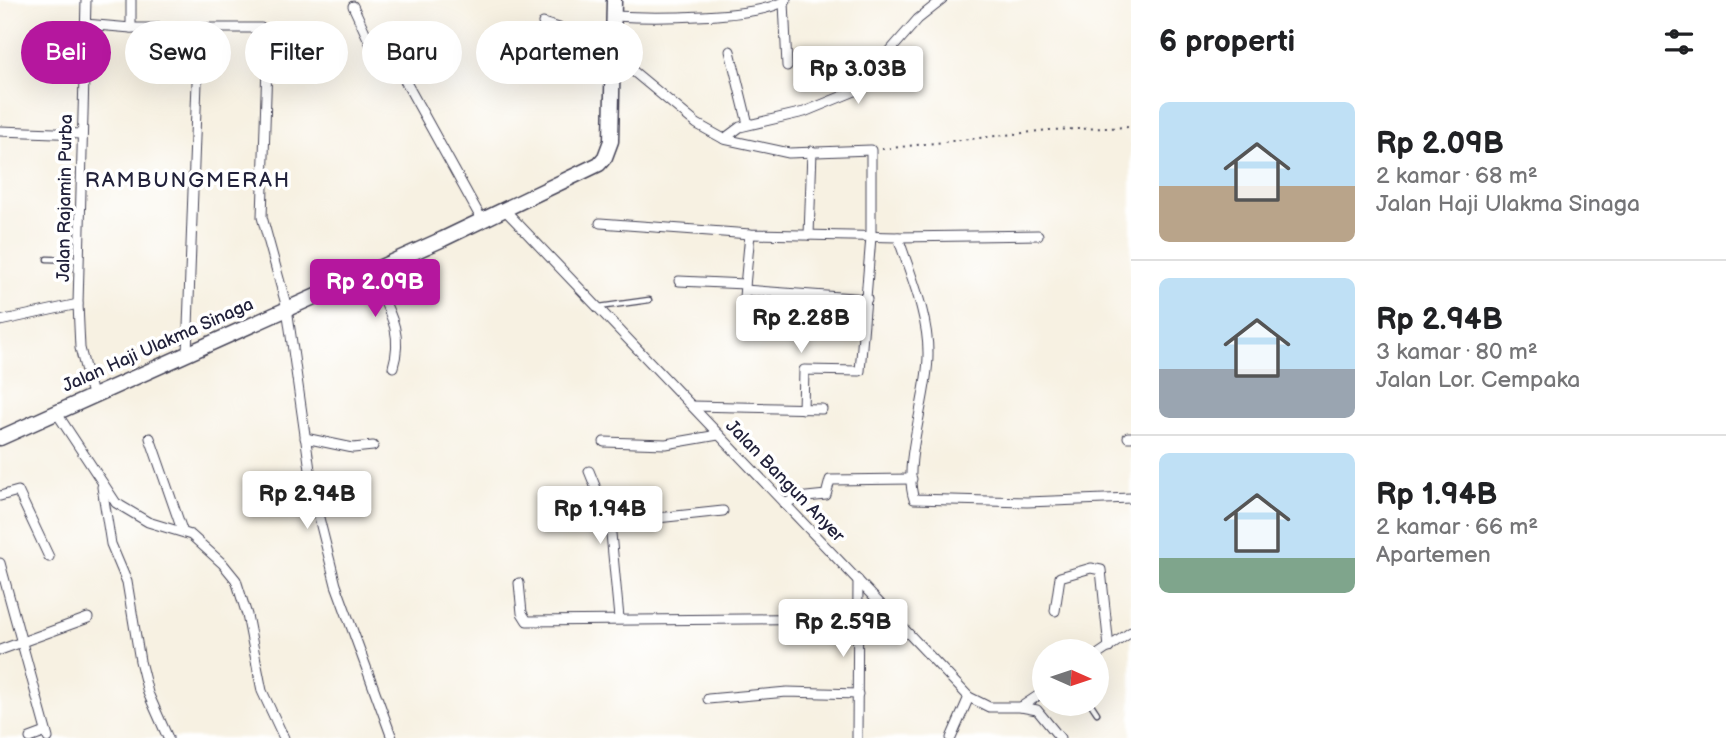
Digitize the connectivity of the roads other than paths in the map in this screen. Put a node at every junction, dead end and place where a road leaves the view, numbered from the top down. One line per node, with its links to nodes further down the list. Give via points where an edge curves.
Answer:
1 (86, 0): 8 (street, Jalan Rajamin Purba)
2 (131, 0): 9 (street)
3 (614, 0): 7 (main road, Jalan Haji Ulakma Sinaga)
4 (942, 0): 18 (street, via 918,19 855,91 804,113)
5 (785, 1): 7 (street, via 713,15); 13 (street)
6 (353, 6): 24 (street, via 382,69 403,77)
7 (614, 16): 10 (main road, Jalan Haji Ulakma Sinaga)
8 (85, 21)
9 (131, 21)
10 (614, 21)
11 (231, 28): 41 (street, via 261,28 268,34 262,218)
12 (730, 51): 18 (street)
13 (787, 66)
14 (643, 80): 21 (street, via 697,124)
15 (83, 84): 20 (street, Jalan Rajamin Purba)
16 (197, 84): 43 (street)
17 (612, 84): 23 (main road, Jalan Haji Ulakma Sinaga, via 611,141 605,157)
18 (748, 124): 21 (street)
19 (0, 131): 20 (street)
20 (82, 134): 32 (street, Jalan Rajamin Purba)
21 (724, 139): 22 (street, via 771,151)
22 (812, 150): 27 (street); 29 (street, via 871,150)
23 (504, 209): 24 (main road, Jalan Haji Ulakma Sinaga); 39 (street, Jalan Bangun Anyer)
24 (482, 220): 33 (main road, Jalan Haji Ulakma Sinaga)
25 (600, 223): 26 (street)
26 (750, 234): 27 (street); 35 (street)
27 (809, 235): 29 (street)
28 (1038, 235): 30 (street)
29 (871, 237): 30 (street); 36 (street)
30 (898, 237): 57 (street, via 923,319 928,356)
31 (47, 259): 32 (lane)
32 (79, 261): 38 (street, Jalan Rajamin Purba)
33 (370, 271): 41 (main road, Jalan Haji Ulakma Sinaga); 44 (street, via 397,331 399,347)
34 (679, 281): 35 (street)
35 (745, 287): 36 (street); 40 (street)
36 (867, 299): 47 (street, via 860,371 804,370)
37 (649, 300): 39 (lane)
38 (78, 304): 42 (street); 45 (street, Jalan Rajamin Purba, via 80,348)
39 (598, 307): 46 (street, Jalan Bangun Anyer)
40 (743, 307)
41 (287, 308): 43 (main road, Jalan Haji Ulakma Sinaga); 53 (street)
42 (0, 321)
43 (187, 354): 45 (main road, Jalan Haji Ulakma Sinaga)
44 (393, 367)
45 (92, 395): 49 (main road, Jalan Haji Ulakma Sinaga)
46 (692, 406): 47 (street); 50 (street, Jalan Bangun Anyer)
47 (803, 409): 48 (street)
48 (822, 409)
49 (56, 412): 51 (main road, Jalan Haji Ulakma Sinaga); 58 (street)
50 (718, 435): 54 (street, via 666,444); 61 (street, Jalan Bangun Anyer)
51 (0, 438)
52 (150, 438): 64 (street)
53 (305, 438): 55 (street, via 353,448); 87 (street, via 314,498 337,585)
54 (604, 442)
55 (373, 446)
56 (589, 471): 63 (street)
57 (912, 479): 60 (street, via 914,499 935,502); 61 (street, via 830,480 826,495)
58 (101, 483): 64 (street, via 130,513); 85 (street, via 111,544 127,582 148,693)
59 (0, 496): 65 (street, via 18,491)
60 (1131, 498)
61 (784, 504): 67 (street, Jalan Bangun Anyer)
62 (723, 511): 63 (street)
63 (610, 523): 71 (street)
64 (182, 530): 86 (street, via 236,580 262,691)
65 (48, 557)
66 (0, 563): 75 (street)
67 (858, 580): 72 (street); 79 (street, Jalan Bangun Anyer)
68 (519, 583): 71 (street, via 527,621)
69 (1055, 611): 74 (street, via 1060,577 1091,568 1101,570)
70 (88, 618): 75 (street)
71 (619, 618): 72 (street)
72 (858, 618): 78 (street)
73 (1131, 632): 76 (street)
74 (1108, 639)
75 (24, 642): 77 (street); 83 (street)
76 (1110, 647)
77 (0, 650)
78 (858, 694): 80 (street, via 787,692); 88 (street)
79 (970, 697): 82 (street, Jalan Bangun Anyer, via 989,707); 89 (street)
80 (708, 699)
81 (1032, 700): 82 (street)
82 (1021, 707): 90 (street, Jalan Bangun Anyer, via 1037,710)
83 (47, 735): 84 (street)
84 (30, 738)
85 (167, 738)
86 (284, 738)
87 (392, 738)
88 (857, 738)
89 (951, 738)
90 (1060, 738)

